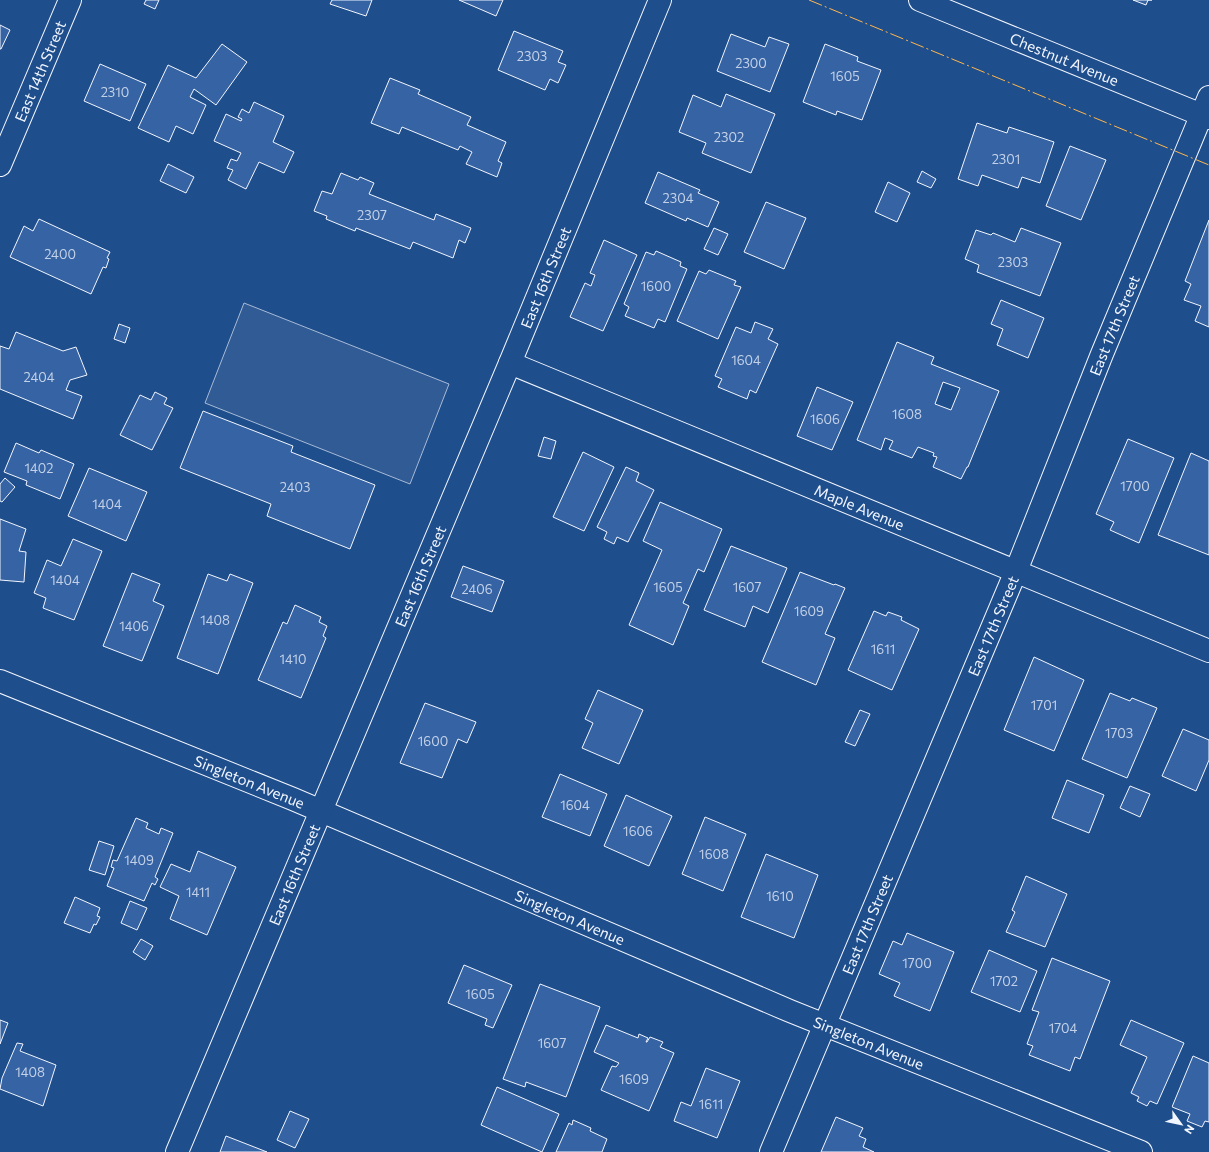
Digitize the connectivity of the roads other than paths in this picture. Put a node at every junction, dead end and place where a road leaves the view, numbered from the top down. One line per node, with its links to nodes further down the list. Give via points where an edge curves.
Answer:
1 (70, 0): 5 (street, East 14th Street)
2 (660, 0): 6 (street, East 16th Street)
3 (920, 0): 4 (street, Chestnut Avenue)
4 (1206, 110): 7 (street, East 17th Street)
5 (0, 165)
6 (510, 364): 7 (street, Maple Avenue); 10 (street, East 16th Street)
7 (1016, 571): 8 (street, Maple Avenue); 11 (street, East 17th Street)
8 (1209, 651)
9 (0, 681): 10 (street, Singleton Avenue)
10 (320, 812): 11 (street, Singleton Avenue); 12 (street, East 16th Street)
11 (824, 1025): 13 (street, East 17th Street); 14 (street, Singleton Avenue)
12 (177, 1152)
13 (771, 1152)
14 (1141, 1152)

